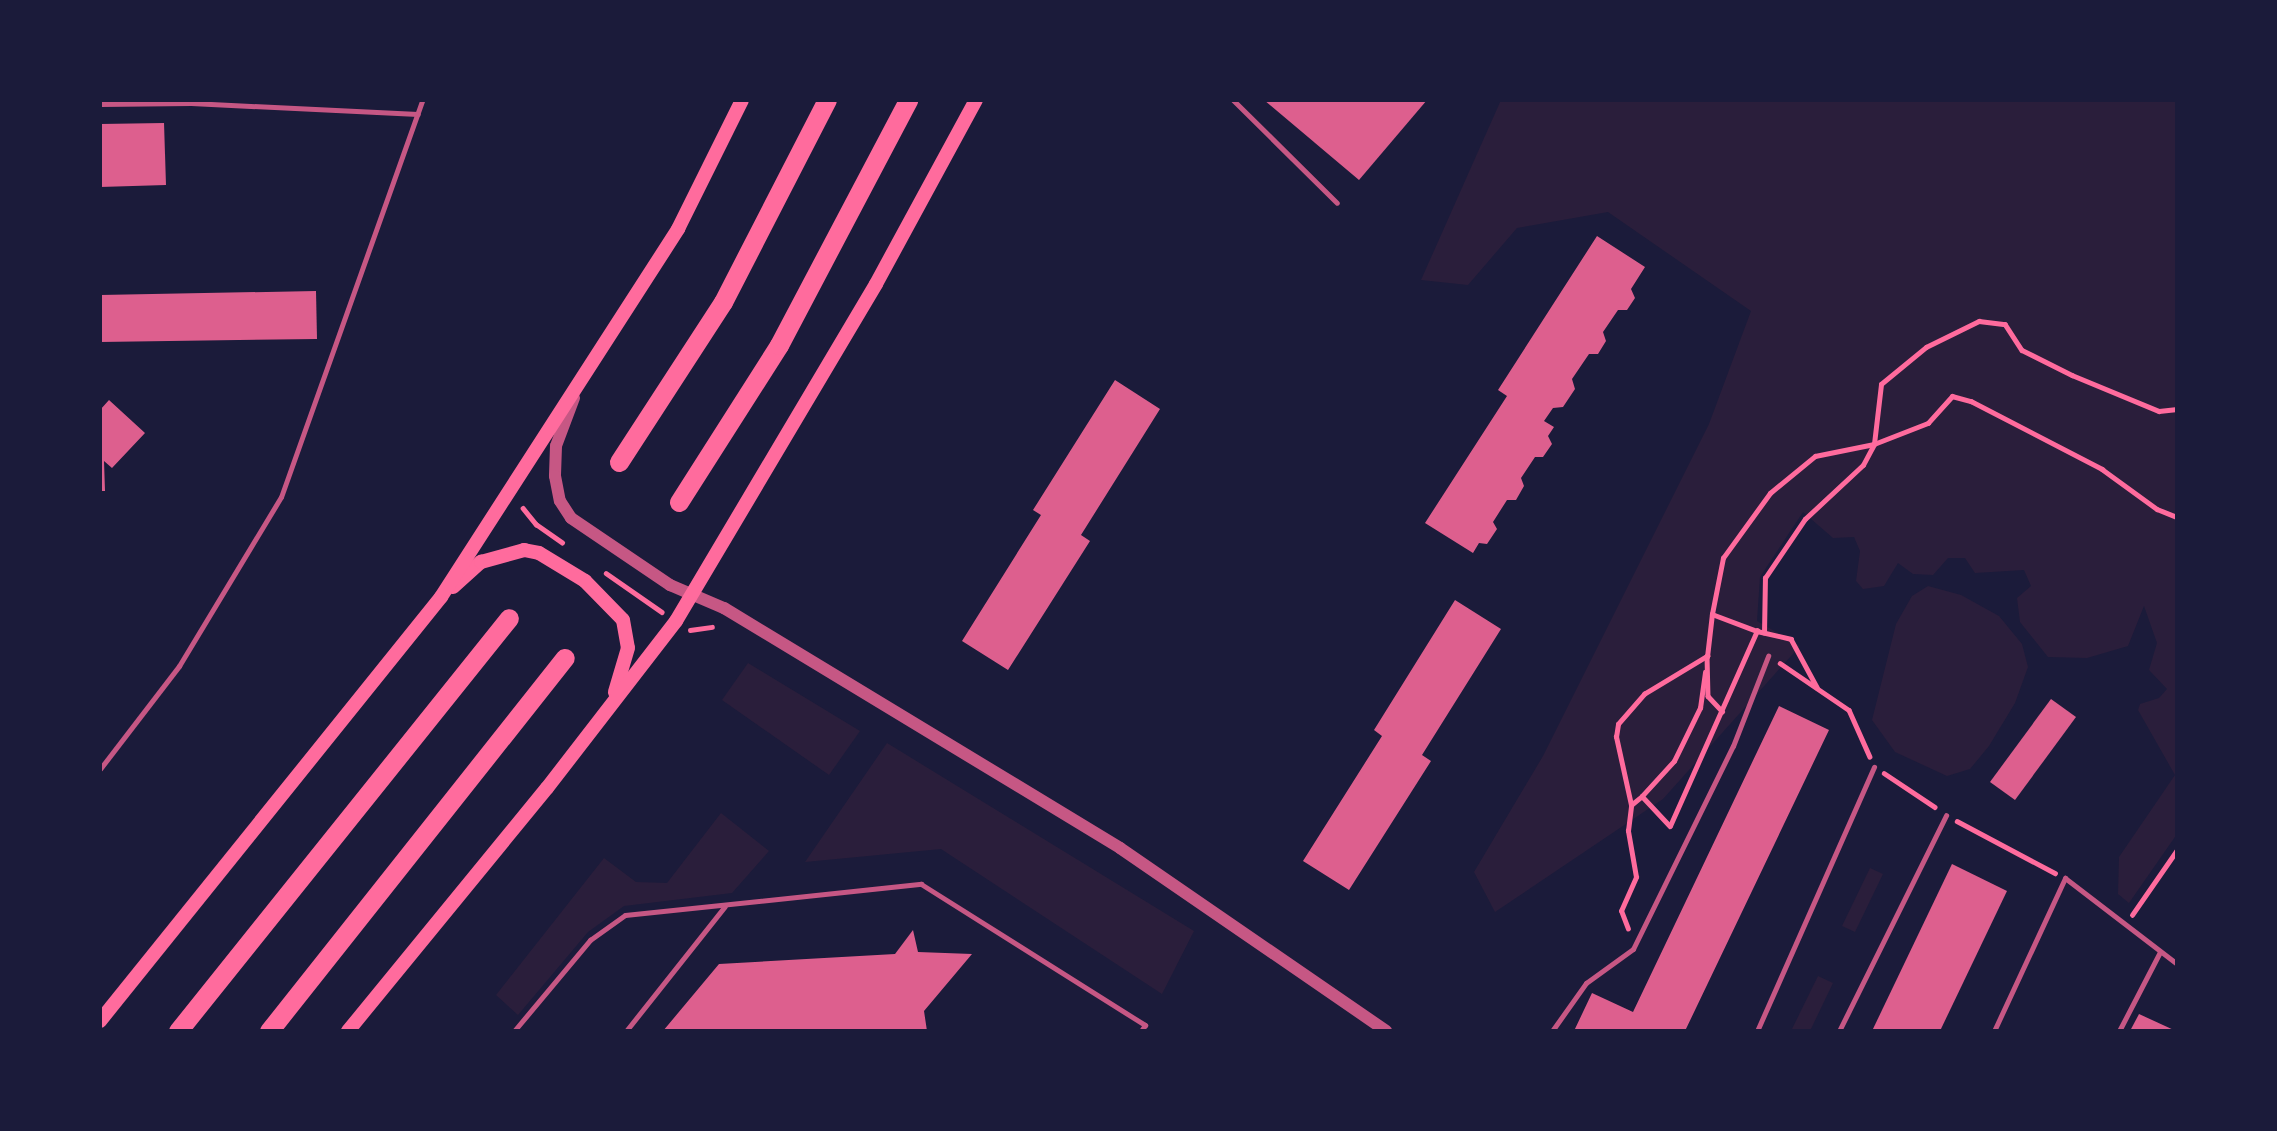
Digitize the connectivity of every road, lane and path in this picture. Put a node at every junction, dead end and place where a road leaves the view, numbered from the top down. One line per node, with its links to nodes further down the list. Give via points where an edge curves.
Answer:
1 (422, 100): 9 (lane)
2 (742, 100): 11 (main road, via 678,229)
3 (827, 100): 14 (highway, via 723,302)
4 (908, 100): 15 (highway, via 779,345)
5 (976, 100): 18 (main road, via 876,284)
6 (1233, 100): 10 (lane)
7 (192, 101): 8 (lane); 9 (lane)
8 (100, 104)
9 (418, 114): 32 (lane, via 281,496 179,666)
10 (1337, 203)
11 (577, 390): 17 (main road); 18 (street, via 556,446 560,501 571,517)
12 (2177, 409): 13 (path, via 2159,411 2072,375 2022,350 2005,324 1979,321 1892,370 1881,384)
13 (1874, 444): 16 (path, via 1928,423 1952,396 1971,401 2102,469 2157,509); 19 (path, via 1815,456 1770,492 1723,558); 24 (path, via 1863,465 1805,519 1765,578)
14 (620, 462)
15 (679, 502)
16 (2177, 517)
17 (441, 597): 29 (main road, via 481,562 506,551 539,554 585,580 623,621 628,648); 43 (main road)
18 (691, 597): 29 (main road); 50 (street, via 724,608 1120,848)
19 (1712, 614): 22 (path); 25 (path)
20 (509, 618): 44 (highway)
21 (712, 626): 23 (path)
22 (1758, 631): 24 (path); 30 (path)
23 (693, 633)
24 (1764, 633): 28 (path, via 1791,639)
25 (1707, 656): 30 (path, via 1708,696); 33 (path, via 1700,709 1674,761); 34 (path, via 1644,694 1618,724 1616,737)
26 (1768, 656): 28 (path); 40 (lane, via 1733,746)
27 (565, 658): 45 (highway)
28 (1817, 687): 31 (path, via 1849,710)
29 (610, 706): 46 (main road)
30 (1722, 711): 33 (path, via 1670,825)
31 (1874, 767): 35 (path); 52 (lane)
32 (100, 769)
33 (1643, 796): 34 (path)
34 (1631, 805): 40 (path, via 1628,831 1636,877 1620,911)
35 (1946, 815): 37 (path); 53 (lane)
36 (2177, 850): 39 (path)
37 (2064, 878): 39 (lane); 54 (lane)
38 (725, 906): 47 (lane, via 625,915 590,940); 48 (lane); 49 (lane, via 921,884 1145,1025)
39 (2125, 925): 41 (lane)
40 (1637, 941): 51 (lane, via 1633,949 1586,983)
41 (2160, 952): 42 (lane); 55 (lane)
42 (2177, 964)
43 (100, 1021)
44 (178, 1031)
45 (269, 1031)
46 (348, 1031)
47 (514, 1031)
48 (626, 1031)
49 (1141, 1031)
50 (1386, 1031)
51 (1552, 1031)
52 (1757, 1031)
53 (1839, 1031)
54 (1994, 1031)
55 (2119, 1031)

